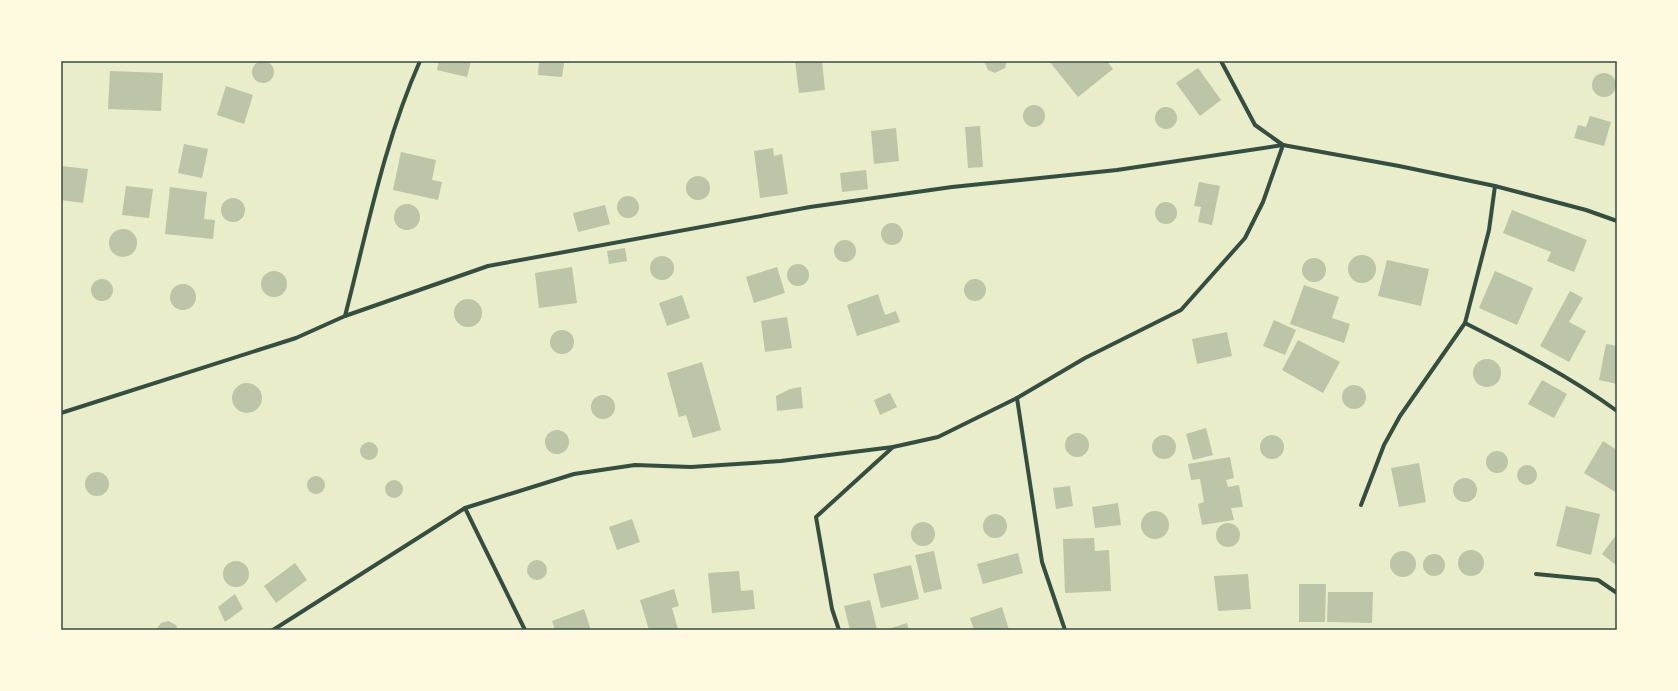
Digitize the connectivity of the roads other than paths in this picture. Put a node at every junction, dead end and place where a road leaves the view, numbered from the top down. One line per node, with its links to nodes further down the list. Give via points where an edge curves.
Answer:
1 (420, 61): 6 (street, via 404,96)
2 (1221, 61): 3 (street, via 1255,125)
3 (1283, 145): 4 (street); 6 (street, via 1117,170 952,187 810,206 716,223 488,266); 8 (street, via 1263,202 1245,238 1181,310 1085,358)
4 (1495, 186): 5 (street); 7 (street, via 1490,230)
5 (1617, 220)
6 (345, 316): 10 (street, via 296,338)
7 (1465, 323): 9 (street, via 1531,356 1588,390); 12 (street, via 1400,416 1384,445)
8 (1017, 398): 11 (street, via 938,437); 19 (street, via 1042,562)
9 (1617, 411)
10 (61, 413)
11 (894, 447): 13 (street, via 781,461 691,467 635,466 574,474); 18 (street, via 816,517 832,609)
12 (1361, 505)
13 (465, 508): 16 (street); 17 (street)
14 (1536, 574): 15 (street, via 1598,580)
15 (1617, 593)
16 (273, 630)
17 (525, 630)
18 (839, 630)
19 (1065, 630)

